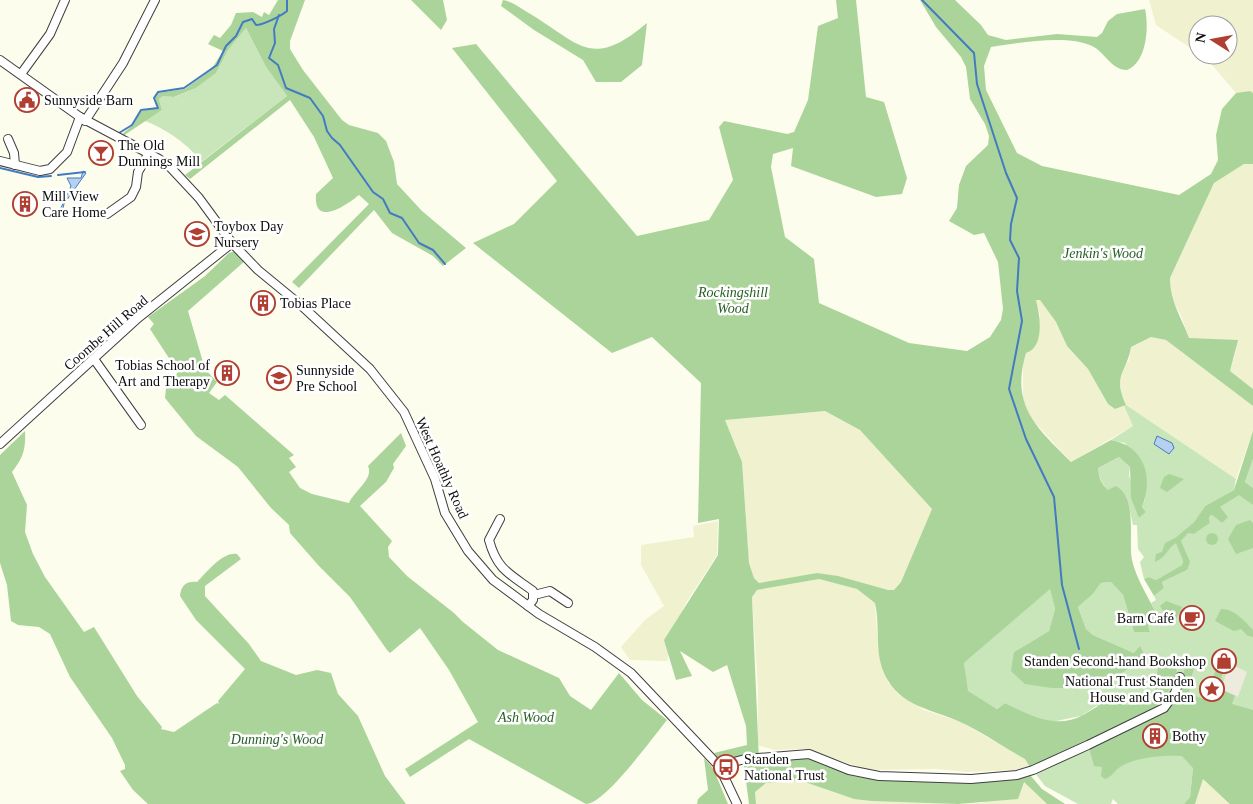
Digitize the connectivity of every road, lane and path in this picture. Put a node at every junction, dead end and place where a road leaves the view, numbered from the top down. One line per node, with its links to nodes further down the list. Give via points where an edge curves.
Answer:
1 (65, 0): 4 (street, via 50,34)
2 (155, 0): 5 (street, via 123,63)
3 (0, 60): 4 (street, West Hoathly Road)
4 (21, 74): 5 (street, West Hoathly Road)
5 (82, 119): 7 (street, West Hoathly Road); 9 (street, via 67,152 50,169 40,171)
6 (8, 139): 9 (street)
7 (148, 153): 10 (street, via 131,197); 11 (street, West Hoathly Road, via 171,168)
8 (0, 161): 9 (street)
9 (15, 165)
10 (107, 214)
11 (232, 243): 12 (street, Coombe Hill Road, via 138,318); 18 (street, West Hoathly Road, via 370,369 404,412 435,479 445,513 468,551 493,580)
12 (94, 359): 13 (street); 14 (street, Coombe Hill Road)
13 (141, 426)
14 (0, 444)
15 (500, 519): 16 (street, via 489,540 494,557 498,565)
16 (534, 595): 17 (street, via 550,591); 18 (street)
17 (568, 602)
18 (528, 606): 20 (street, West Hoathly Road, via 595,646 631,673)
19 (1180, 677): 20 (street, via 1164,708 1024,774 971,779 879,776 849,770 809,754 745,759)
20 (719, 766): 21 (street, West Hoathly Road)
21 (737, 804)

